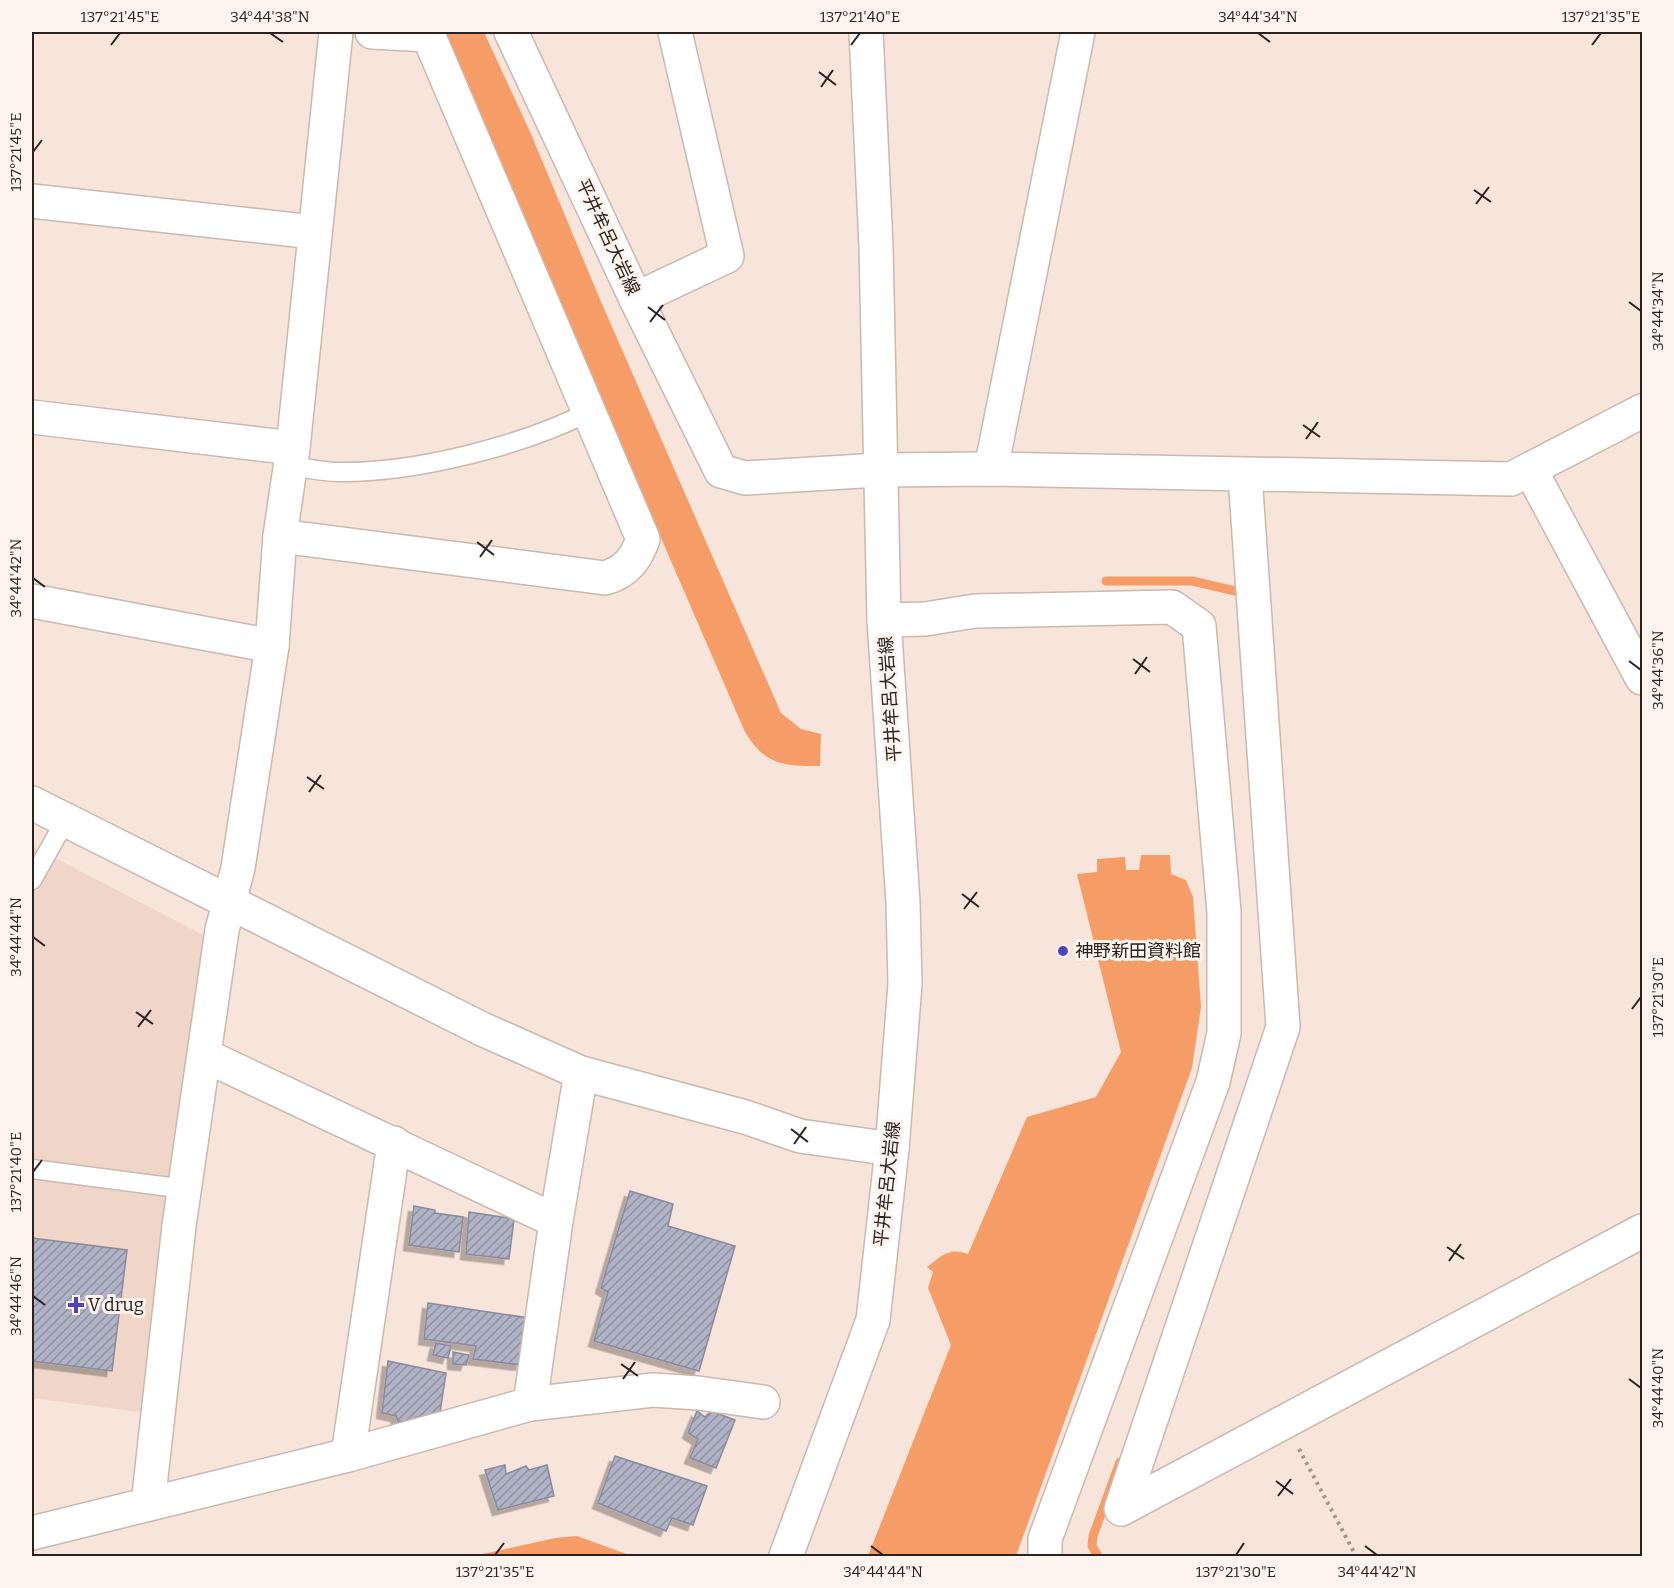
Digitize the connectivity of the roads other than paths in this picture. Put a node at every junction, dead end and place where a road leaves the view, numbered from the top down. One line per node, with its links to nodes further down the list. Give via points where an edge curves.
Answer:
1 (336, 32): 9 (street)
2 (372, 32): 7 (street)
3 (512, 32): 10 (street, 平井牟呂大岩線)
4 (675, 32): 10 (street, via 727,256)
5 (866, 32): 15 (street, via 876,246)
6 (1078, 32): 16 (street)
7 (427, 33): 12 (street)
8 (32, 201): 9 (street)
9 (314, 232): 14 (street)
10 (636, 299): 15 (street, 平井牟呂大岩線, via 721,471 745,478)
11 (1642, 411): 17 (street)
12 (589, 412): 14 (lane, via 506,444 377,471 337,472); 19 (street, via 643,539 637,555 620,573 605,578)
13 (32, 417): 14 (street)
14 (291, 457): 19 (street)
15 (879, 470): 16 (street); 21 (street, 平井牟呂大岩線)
16 (991, 470): 18 (street)
17 (1531, 471): 18 (street, via 1511,478); 23 (street)
18 (1245, 475): 35 (street, via 1283,1027 1121,1509)
19 (280, 536): 22 (street)
20 (32, 601): 22 (street)
21 (884, 620): 31 (street, 平井牟呂大岩線, via 905,984); 42 (street, via 925,619 975,611 1172,607 1199,626 1224,912 1224,1033 1213,1082 1045,1539)
22 (272, 646): 27 (street)
23 (1642, 678)
24 (32, 803): 25 (street)
25 (65, 821): 26 (lane); 27 (street)
26 (32, 880)
27 (230, 902): 28 (street, via 222,930); 29 (street, via 482,1029)
28 (206, 1056): 30 (street); 33 (street)
29 (581, 1073): 31 (street, via 746,1117 800,1136); 34 (street)
30 (394, 1143): 34 (street); 38 (street)
31 (892, 1149): 41 (street, 平井牟呂大岩線, via 873,1320)
32 (32, 1169): 33 (lane)
33 (185, 1189): 39 (street)
34 (556, 1221): 37 (street)
35 (1642, 1231)
36 (763, 1402): 37 (street, via 653,1390)
37 (530, 1404): 38 (street)
38 (348, 1455): 39 (street)
39 (148, 1504): 40 (street)
40 (32, 1533)
41 (786, 1557)
42 (1045, 1557)

